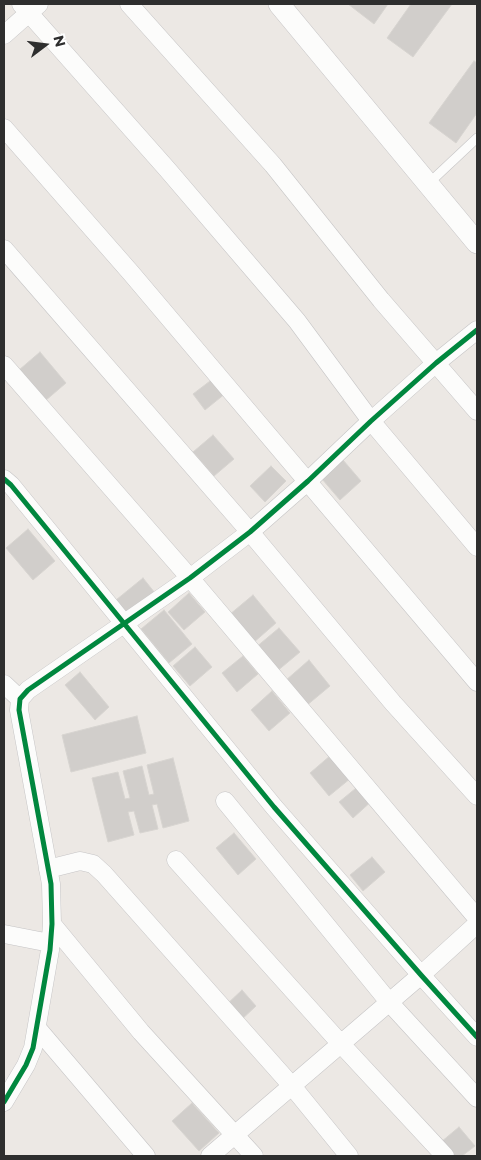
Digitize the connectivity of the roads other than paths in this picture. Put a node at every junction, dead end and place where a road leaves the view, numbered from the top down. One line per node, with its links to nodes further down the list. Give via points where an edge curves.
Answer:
1 (128, 4): 11 (street, via 272,166)
2 (279, 4): 7 (street)
3 (29, 7): 4 (street); 14 (street, via 298,321)
4 (4, 35)
5 (4, 128): 16 (street)
6 (477, 138): 7 (lane)
7 (428, 184): 8 (street)
8 (477, 243)
9 (4, 249): 17 (street)
10 (477, 330): 11 (street)
11 (436, 364): 13 (street); 14 (street)
12 (4, 365): 19 (street)
13 (477, 411)
14 (371, 421): 16 (street); 18 (street)
15 (4, 479): 20 (street)
16 (308, 481): 17 (street); 21 (street)
17 (250, 532): 19 (street); 24 (street, via 393,703)
18 (477, 546)
19 (190, 578): 20 (street); 28 (street)
20 (125, 624): 23 (street, via 28,690); 33 (street, via 274,807)
21 (477, 682)
22 (4, 684): 23 (street)
23 (20, 699): 27 (street, via 19,710)
24 (477, 796)
25 (225, 801): 34 (street)
26 (176, 860): 37 (street)
27 (48, 869): 29 (street); 38 (street, via 80,861 93,864)
28 (477, 918)
29 (52, 924): 32 (street); 41 (street, via 141,1032)
30 (477, 924): 33 (street)
31 (4, 934): 32 (street)
32 (50, 942): 35 (street)
33 (421, 975): 34 (street); 36 (street)
34 (389, 1002): 37 (street); 39 (street)
35 (37, 1028): 40 (street, via 26,1065); 42 (street)
36 (477, 1037)
37 (341, 1044): 38 (street); 46 (street)
38 (292, 1086): 41 (street); 45 (street)
39 (477, 1098)
40 (4, 1102)
41 (235, 1136): 43 (street); 44 (street)
42 (146, 1156)
43 (210, 1156)
44 (254, 1156)
45 (349, 1156)
46 (445, 1156)

